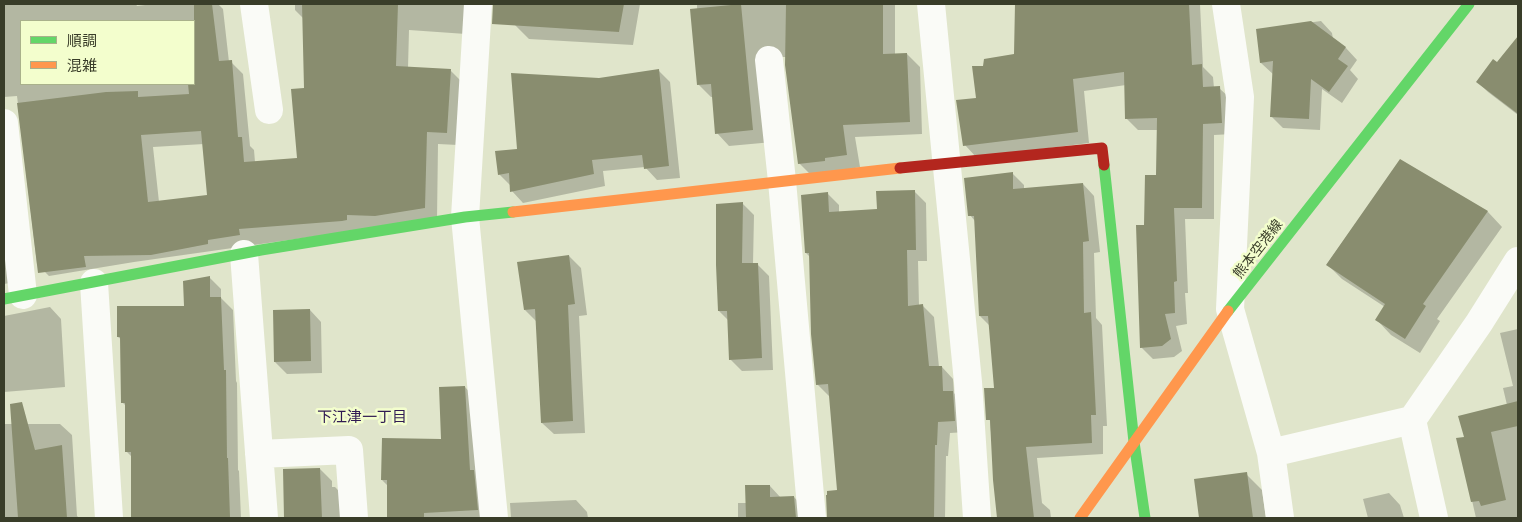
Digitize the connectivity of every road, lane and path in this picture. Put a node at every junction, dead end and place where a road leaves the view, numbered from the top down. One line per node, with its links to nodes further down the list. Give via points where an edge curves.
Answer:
1 (254, 4): 7 (street)
2 (478, 4): 11 (street)
3 (931, 4): 9 (street)
4 (1226, 4): 16 (street, via 1240,97)
5 (1469, 4): 16 (street, 熊本空港線)
6 (768, 60): 10 (street)
7 (269, 110)
8 (4, 123): 15 (street)
9 (946, 163): 10 (street); 18 (street, via 1102,148); 26 (street, via 968,382)
10 (782, 181): 11 (street); 25 (street)
11 (465, 217): 12 (street); 24 (street)
12 (244, 254): 14 (street); 20 (street)
13 (1518, 261): 17 (street)
14 (94, 283): 15 (street); 21 (street)
15 (13, 297)
16 (1230, 309): 18 (street, 熊本空港線); 19 (street)
17 (1412, 420): 19 (street); 30 (street)
18 (1134, 442): 27 (street, 熊本空港線); 28 (street)
19 (1271, 453): 29 (street)
20 (259, 454): 22 (street); 23 (street, via 350,450)
21 (109, 518)
22 (264, 518)
23 (354, 518)
24 (494, 518)
25 (812, 518)
26 (977, 518)
27 (1080, 518)
28 (1145, 518)
29 (1280, 518)
30 (1434, 518)

